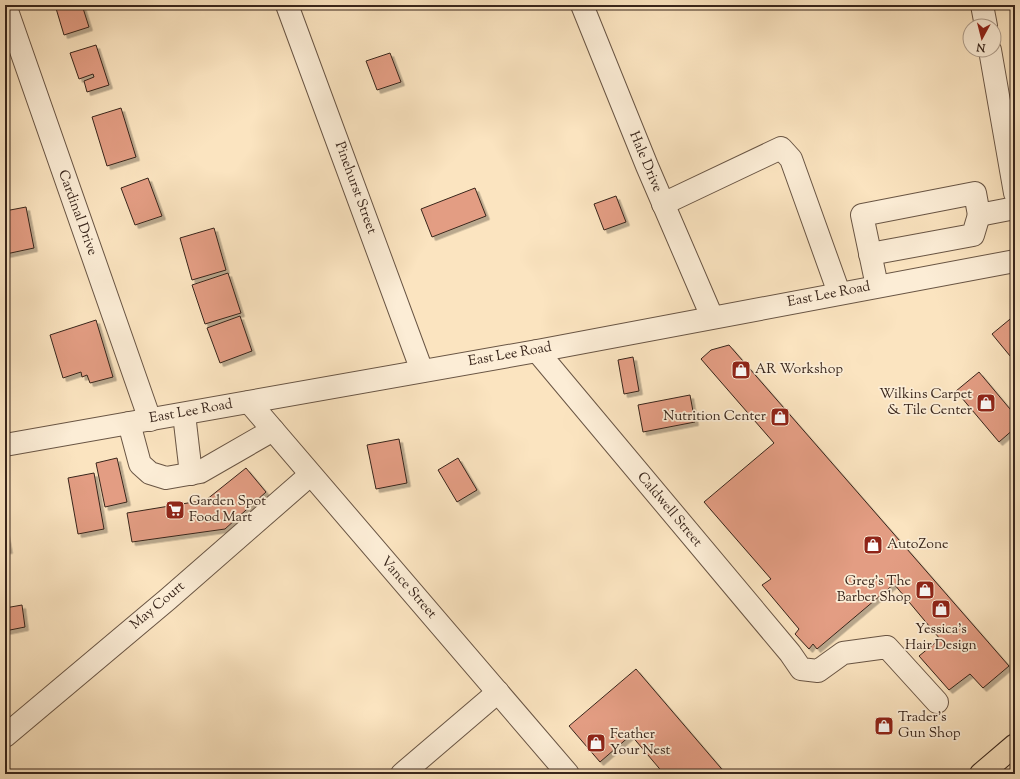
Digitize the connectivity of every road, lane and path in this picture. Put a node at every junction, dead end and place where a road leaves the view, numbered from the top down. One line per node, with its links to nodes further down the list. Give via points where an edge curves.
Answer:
1 (5, 5): 22 (street, Cardinal Drive)
2 (287, 5): 19 (street, Pinehurst Street)
3 (582, 5): 8 (street, Hale Drive)
4 (982, 5): 5 (street)
5 (984, 18)
6 (991, 58): 7 (street)
7 (1015, 193)
8 (663, 204): 16 (street, via 781,148 791,159); 17 (street, Hale Drive)
9 (1015, 208): 10 (street)
10 (978, 215): 11 (street, via 973,235); 12 (street, via 975,193 862,215)
11 (966, 236): 12 (street); 14 (street)
12 (870, 254): 15 (street)
13 (1015, 261): 14 (street, East Lee Road)
14 (972, 269): 15 (street, East Lee Road)
15 (877, 286): 16 (street, East Lee Road)
16 (839, 294): 17 (street, East Lee Road)
17 (712, 317): 18 (street, East Lee Road)
18 (537, 351): 19 (street, East Lee Road); 29 (street, Caldwell Street, via 801,669 818,671 843,653 887,647)
19 (422, 371): 20 (street, East Lee Road)
20 (249, 402): 21 (street, East Lee Road); 24 (street, Vance Street)
21 (184, 414): 22 (street, East Lee Road); 26 (street)
22 (150, 420): 23 (street, East Lee Road)
23 (129, 423): 25 (street, East Lee Road); 26 (street, via 140,464 150,474 166,478)
24 (273, 430): 26 (street, via 200,472); 27 (street, Vance Street)
25 (5, 445)
26 (191, 474)
27 (310, 475): 28 (street, Vance Street); 30 (street, May Court)
28 (498, 692): 32 (street); 33 (street, Vance Street)
29 (937, 702)
30 (5, 736)
31 (1015, 745): 34 (main road)
32 (402, 774)
33 (568, 774)
34 (981, 774)

